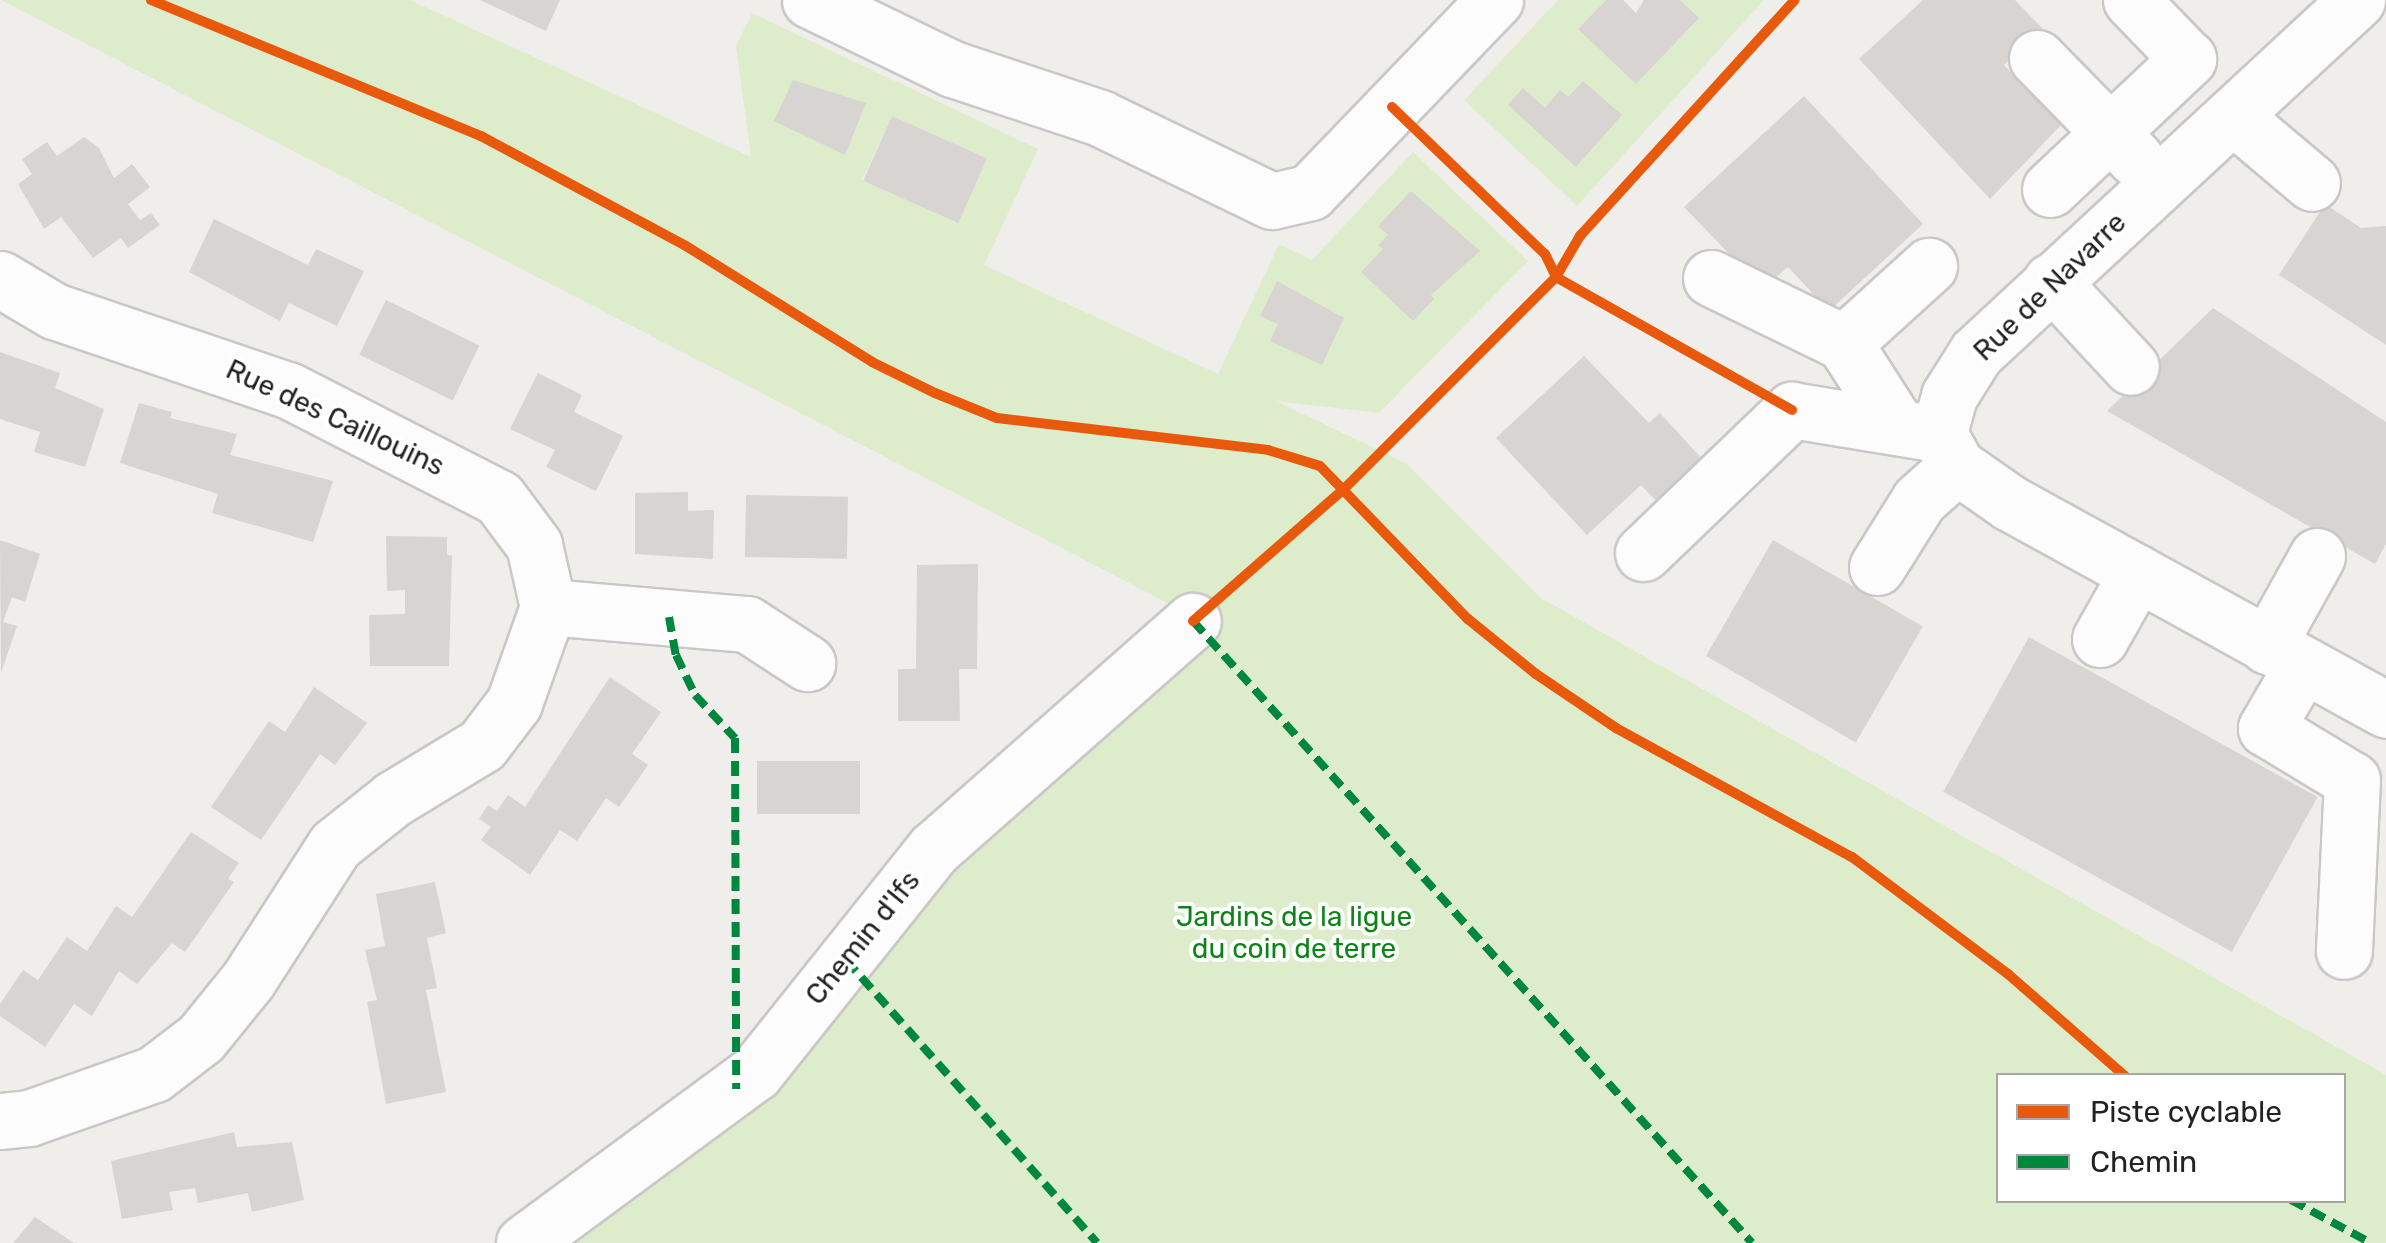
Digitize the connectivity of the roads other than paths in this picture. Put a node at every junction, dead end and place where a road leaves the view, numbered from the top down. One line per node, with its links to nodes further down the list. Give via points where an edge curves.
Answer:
1 (810, 0): 2 (street, via 953,69 1100,118 1272,202 1310,192)
2 (1495, 0)
3 (2132, 0): 7 (street, via 2188,59)
4 (2335, 7): 6 (street, Rue de Navarre)
5 (2037, 58): 7 (street)
6 (2234, 117): 8 (street); 9 (street, Rue de Navarre)
7 (2110, 132): 9 (street); 10 (street)
8 (2312, 183)
9 (2158, 184): 14 (street, Rue de Navarre)
10 (2050, 189)
11 (1929, 266): 15 (street)
12 (1711, 278): 15 (street)
13 (0, 279): 22 (street, Rue des Caillouins, via 54,311 288,390 499,498 534,545)
14 (2051, 281): 16 (street); 17 (street, Rue de Navarre, via 1976,352)
15 (1844, 343): 17 (street)
16 (2131, 366)
17 (1931, 442): 18 (street, via 1792,410); 20 (street, via 1920,500); 21 (street)
18 (1643, 552)
19 (2317, 556): 25 (street)
20 (1877, 567)
21 (2136, 573): 24 (street); 25 (street)
22 (548, 607): 26 (street, via 747,624); 29 (street, via 514,703 482,745 392,800 335,845 248,980 201,1038 154,1074 29,1118)
23 (1193, 621): 30 (street, Chemin d'Ifs, via 934,849 755,1073)
24 (2100, 639)
25 (2284, 656): 27 (street); 28 (street, via 2266,728 2352,780)
26 (808, 663)
27 (2386, 710)
28 (2344, 951)
29 (0, 1121)
30 (524, 1243)

